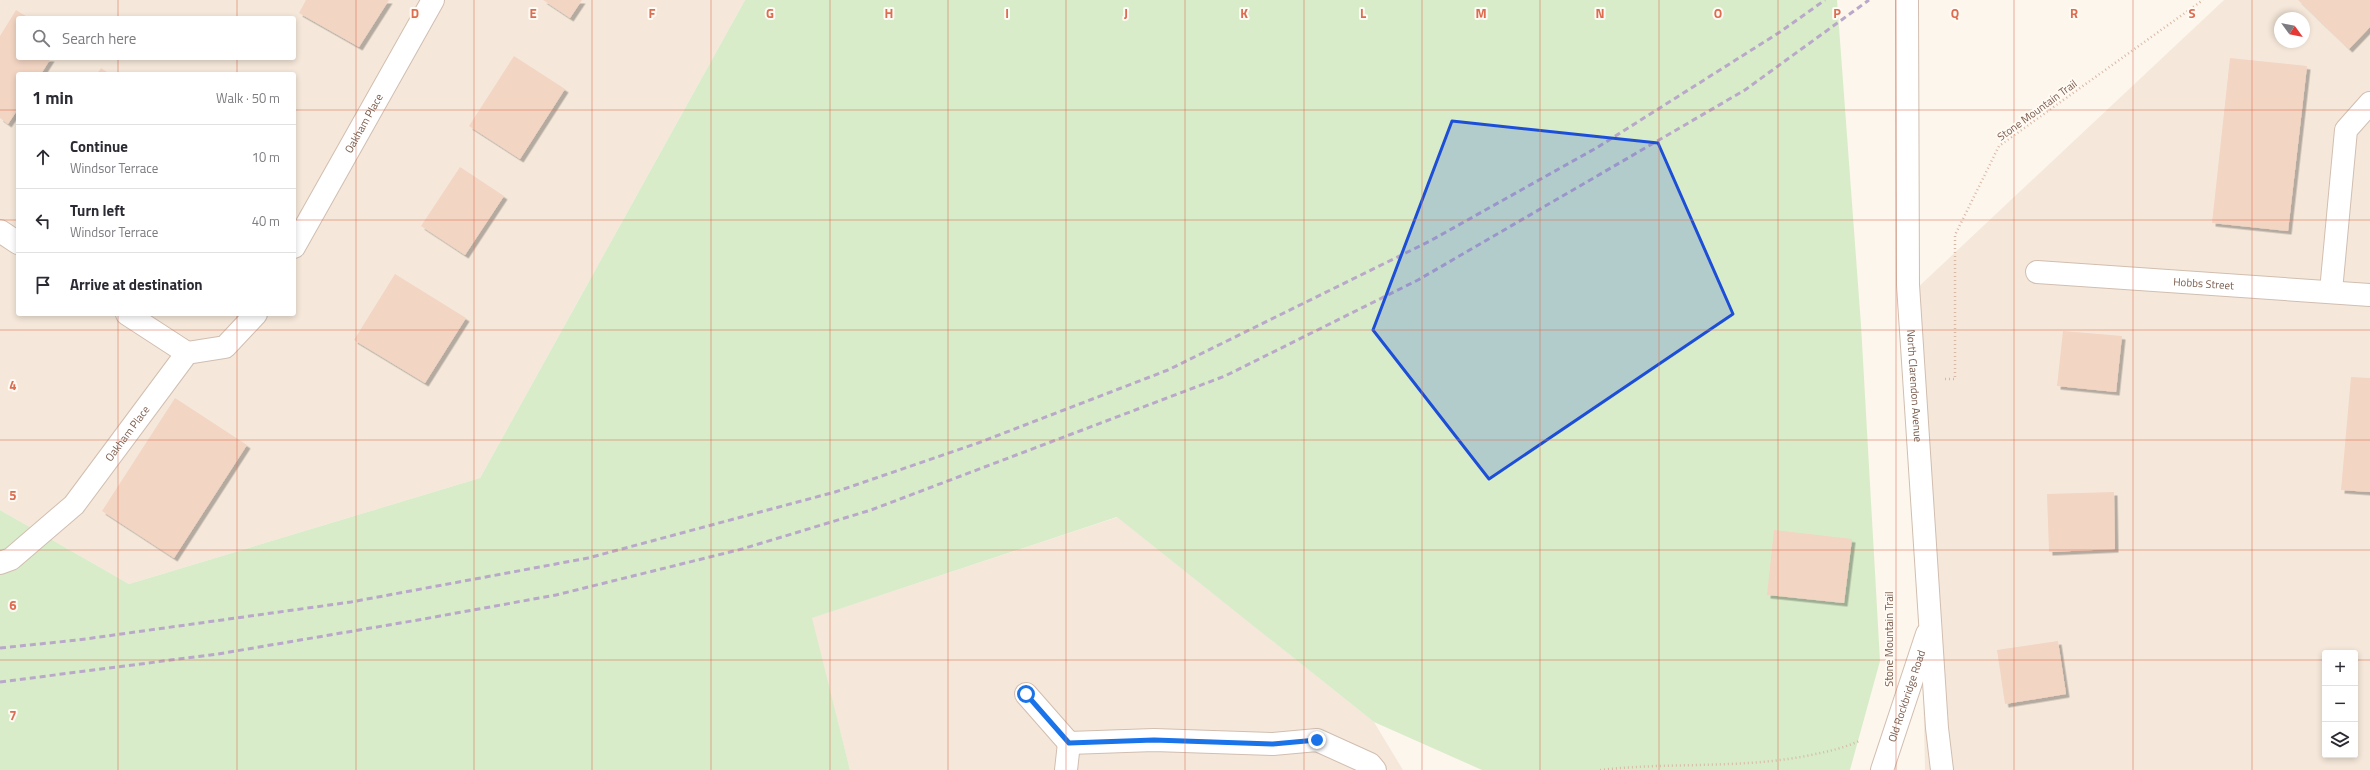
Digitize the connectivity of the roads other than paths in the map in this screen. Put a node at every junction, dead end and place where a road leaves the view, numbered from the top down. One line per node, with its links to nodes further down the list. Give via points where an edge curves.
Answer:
1 (433, 0): 6 (street, Oakham Place)
2 (1907, 0): 14 (street, North Clarendon Avenue, via 1908,285)
3 (2369, 106): 8 (street, via 2346,130)
4 (0, 232): 5 (street)
5 (16, 242)
6 (296, 243)
7 (2037, 272): 8 (street, Hobbs Street)
8 (2331, 291): 9 (street, Hobbs Street)
9 (2370, 295)
10 (130, 316): 12 (street)
11 (254, 316): 12 (street, via 225,347)
12 (187, 353): 13 (street, Oakham Place, via 74,505 10,559)
13 (0, 563)
14 (1931, 623): 19 (street, Old Rockbridge Road); 20 (street, North Clarendon Avenue)
15 (1026, 694): 16 (street)
16 (1069, 743): 17 (street); 18 (street, via 1154,740 1273,744 1317,740 1370,764)
17 (1066, 770)
18 (1374, 770)
19 (1882, 770)
20 (1942, 770)

